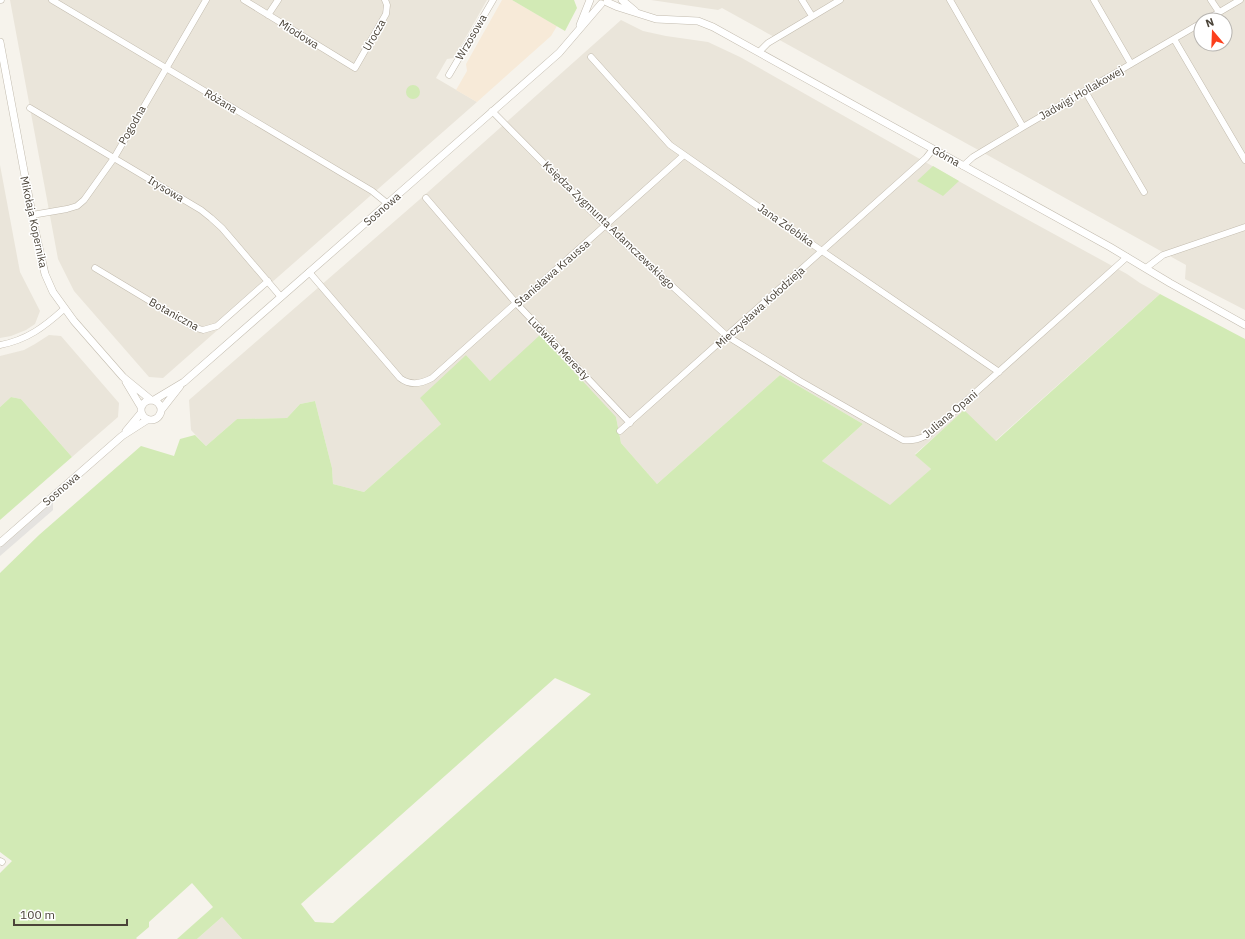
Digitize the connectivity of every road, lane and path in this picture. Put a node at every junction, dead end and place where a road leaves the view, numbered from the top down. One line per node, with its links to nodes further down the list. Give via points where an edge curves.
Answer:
1 (52, 0): 27 (street, Różana)
2 (206, 0): 27 (street, Pogodna)
3 (244, 0): 18 (street, Miodowa)
4 (278, 0): 18 (street)
5 (385, 0): 28 (street, Urocza, via 386,14)
6 (494, 0): 29 (street, Wrzosowa)
7 (591, 0): 15 (street, Górna, via 595,3); 21 (street, Sosnowa)
8 (622, 0): 17 (street, Górna)
9 (802, 0): 19 (street)
10 (840, 0): 19 (street)
11 (950, 0): 33 (street)
12 (1094, 0): 26 (street)
13 (1211, 0): 16 (street)
14 (1240, 0): 16 (street)
15 (606, 2): 17 (street, Górna); 21 (street, Sosnowa)
16 (1219, 12)
17 (638, 13): 24 (street, Górna, via 656,19 698,21)
18 (268, 15): 28 (street, Miodowa)
19 (812, 16): 24 (street, via 768,43)
20 (1193, 28): 22 (street, Jadwigi Hollakowej)
21 (577, 33): 32 (street, Sosnowa)
22 (1174, 39): 26 (street, Jadwigi Hollakowej); 37 (street)
23 (0, 42): 42 (street, Mikołaja Kopernika)
24 (759, 52): 34 (street, Górna)
25 (591, 58): 35 (street, Jana Zdebika, via 670,145)
26 (1131, 64): 30 (street, Jadwigi Hollakowej)
27 (165, 68): 36 (street, Pogodna); 41 (street, Różana, via 372,191)
28 (355, 68)
29 (449, 75)
30 (1086, 91): 33 (street, Jadwigi Hollakowej); 39 (street)
31 (30, 108): 36 (street, Irysowa)
32 (492, 111): 41 (street, Sosnowa); 43 (street, Księdza Zygmunta Adamczewskiego)
33 (1023, 127): 38 (street, Jadwigi Hollakowej)
34 (933, 149): 38 (street, Górna); 45 (street, Mieczysława Kołodzieja)
35 (684, 155): 43 (street, Stanisława Kraussa); 45 (street, Jana Zdebika)
36 (114, 158): 42 (street, Pogodna, via 84,200 76,206); 50 (street, Irysowa, via 212,218)
37 (1245, 160)
38 (963, 166): 46 (street, Górna)
39 (1144, 192)
40 (426, 198): 52 (street, Ludwika Meresty)
41 (388, 204): 49 (street, Sosnowa)
42 (32, 214): 53 (street, Mikołaja Kopernika, via 45,274)
43 (606, 226): 52 (street, Stanisława Kraussa); 55 (street, Księdza Zygmunta Adamczewskiego)
44 (1245, 227): 48 (street, via 1163,255)
45 (822, 251): 55 (street, Mieczysława Kołodzieja); 57 (street, Jana Zdebika)
46 (1127, 257): 48 (street, Górna); 57 (street, Juliana Opani)
47 (94, 268): 50 (street, Botaniczna, via 193,327 203,330 217,326)
48 (1146, 268): 54 (street, Górna)
49 (309, 272): 51 (street, Sosnowa); 52 (street, Stanisława Kraussa, via 400,378 415,384 432,378)
50 (268, 281): 51 (street, Irysowa)
51 (281, 297): 59 (street, Sosnowa)
52 (516, 303): 64 (street, Ludwika Meresty)
53 (64, 309): 56 (street, via 30,336); 58 (street, Mikołaja Kopernika)
54 (1245, 324)
55 (727, 336): 57 (street, Juliana Opani, via 903,440 913,441 929,434); 64 (street, Mieczysława Kołodzieja)
56 (0, 345)
57 (999, 372)
58 (123, 377): 60 (street, Mikołaja Kopernika); 62 (street, Mikołaja Kopernika)
59 (184, 382): 60 (street, Sosnowa); 61 (street, Sosnowa)
60 (152, 400): 61 (street); 62 (street, via 145,402)
61 (162, 409): 63 (street, via 156,420)
62 (141, 410): 63 (street); 66 (street, Sosnowa)
63 (147, 420): 66 (street, Sosnowa)
64 (630, 423): 65 (street, Mieczysława Kołodzieja)
65 (620, 431)
66 (122, 436): 67 (street, Sosnowa)
67 (0, 543)

